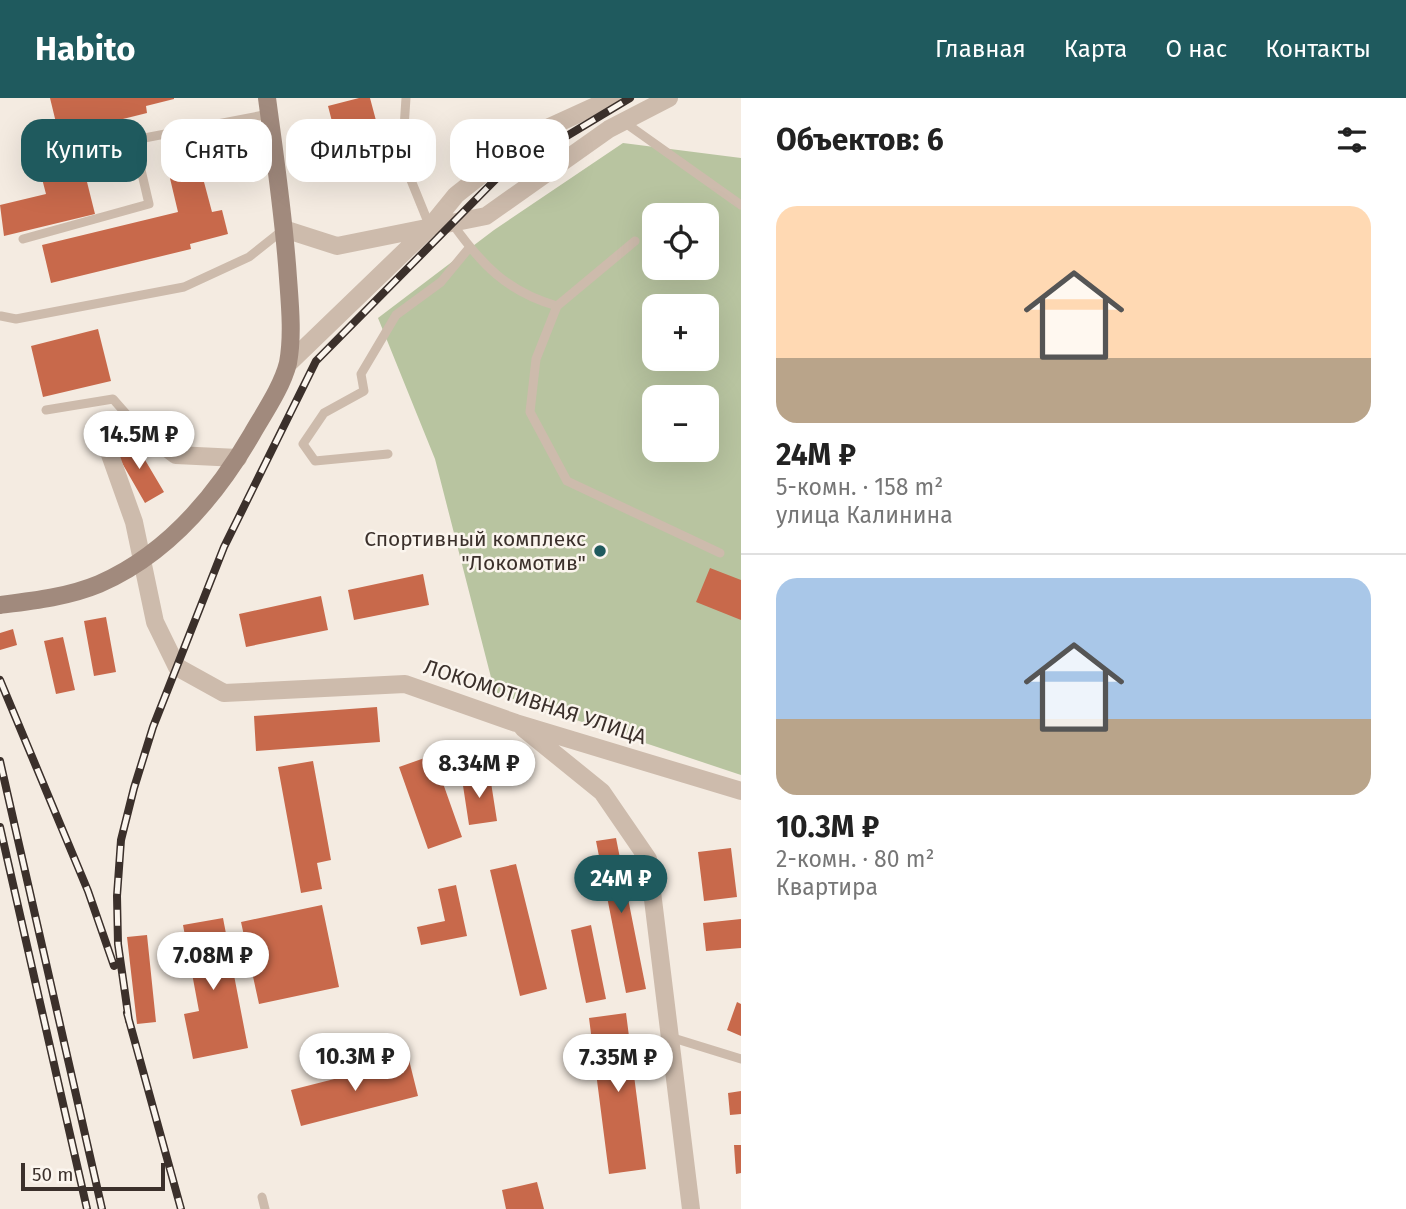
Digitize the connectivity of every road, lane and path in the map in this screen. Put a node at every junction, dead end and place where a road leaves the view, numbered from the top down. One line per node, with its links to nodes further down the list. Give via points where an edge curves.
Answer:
1 (406, 98): 10 (lane, via 402,158)
2 (613, 98): 10 (street, via 532,135 456,195)
3 (669, 98): 5 (street)
4 (268, 106): 11 (main road); 12 (lane, via 134,140 149,204)
5 (624, 122): 6 (lane); 9 (street, via 486,216)
6 (722, 195): 7 (lane); 8 (lane)
7 (741, 196)
8 (741, 205)
9 (452, 223): 10 (street); 14 (lane)
10 (430, 227): 11 (street, via 337,246); 17 (street)
11 (284, 229): 16 (lane, via 249,257 184,287 16,319); 17 (main road, via 290,302)
12 (23, 239)
13 (635, 241): 15 (lane)
14 (469, 248): 15 (lane, via 478,261 527,298); 20 (lane, via 441,282 396,316 361,374 364,391 324,412 303,444 315,461)
15 (557, 306): 22 (lane, via 536,359 530,412 567,481)
16 (1, 316)
17 (288, 364): 21 (main road)
18 (46, 410): 19 (lane, via 113,399)
19 (135, 424): 21 (street, via 176,455); 23 (street, ЛОКОМОТИВНАЯ УЛИЦА, via 103,435 134,522)
20 (388, 454)
21 (238, 458): 23 (main road, via 196,512)
22 (719, 553)
23 (141, 562): 24 (main road, via 76,592); 25 (street, ЛОКОМОТИВНАЯ УЛИЦА, via 155,622 177,667 224,693 405,684)
24 (0, 605)
25 (516, 723): 26 (street, ЛОКОМОТИВНАЯ УЛИЦА); 27 (street, via 602,792 648,859)
26 (741, 791)
27 (670, 1037): 28 (lane); 31 (street)
28 (741, 1059)
29 (262, 1197): 30 (lane)
30 (265, 1209)
31 (691, 1209)

